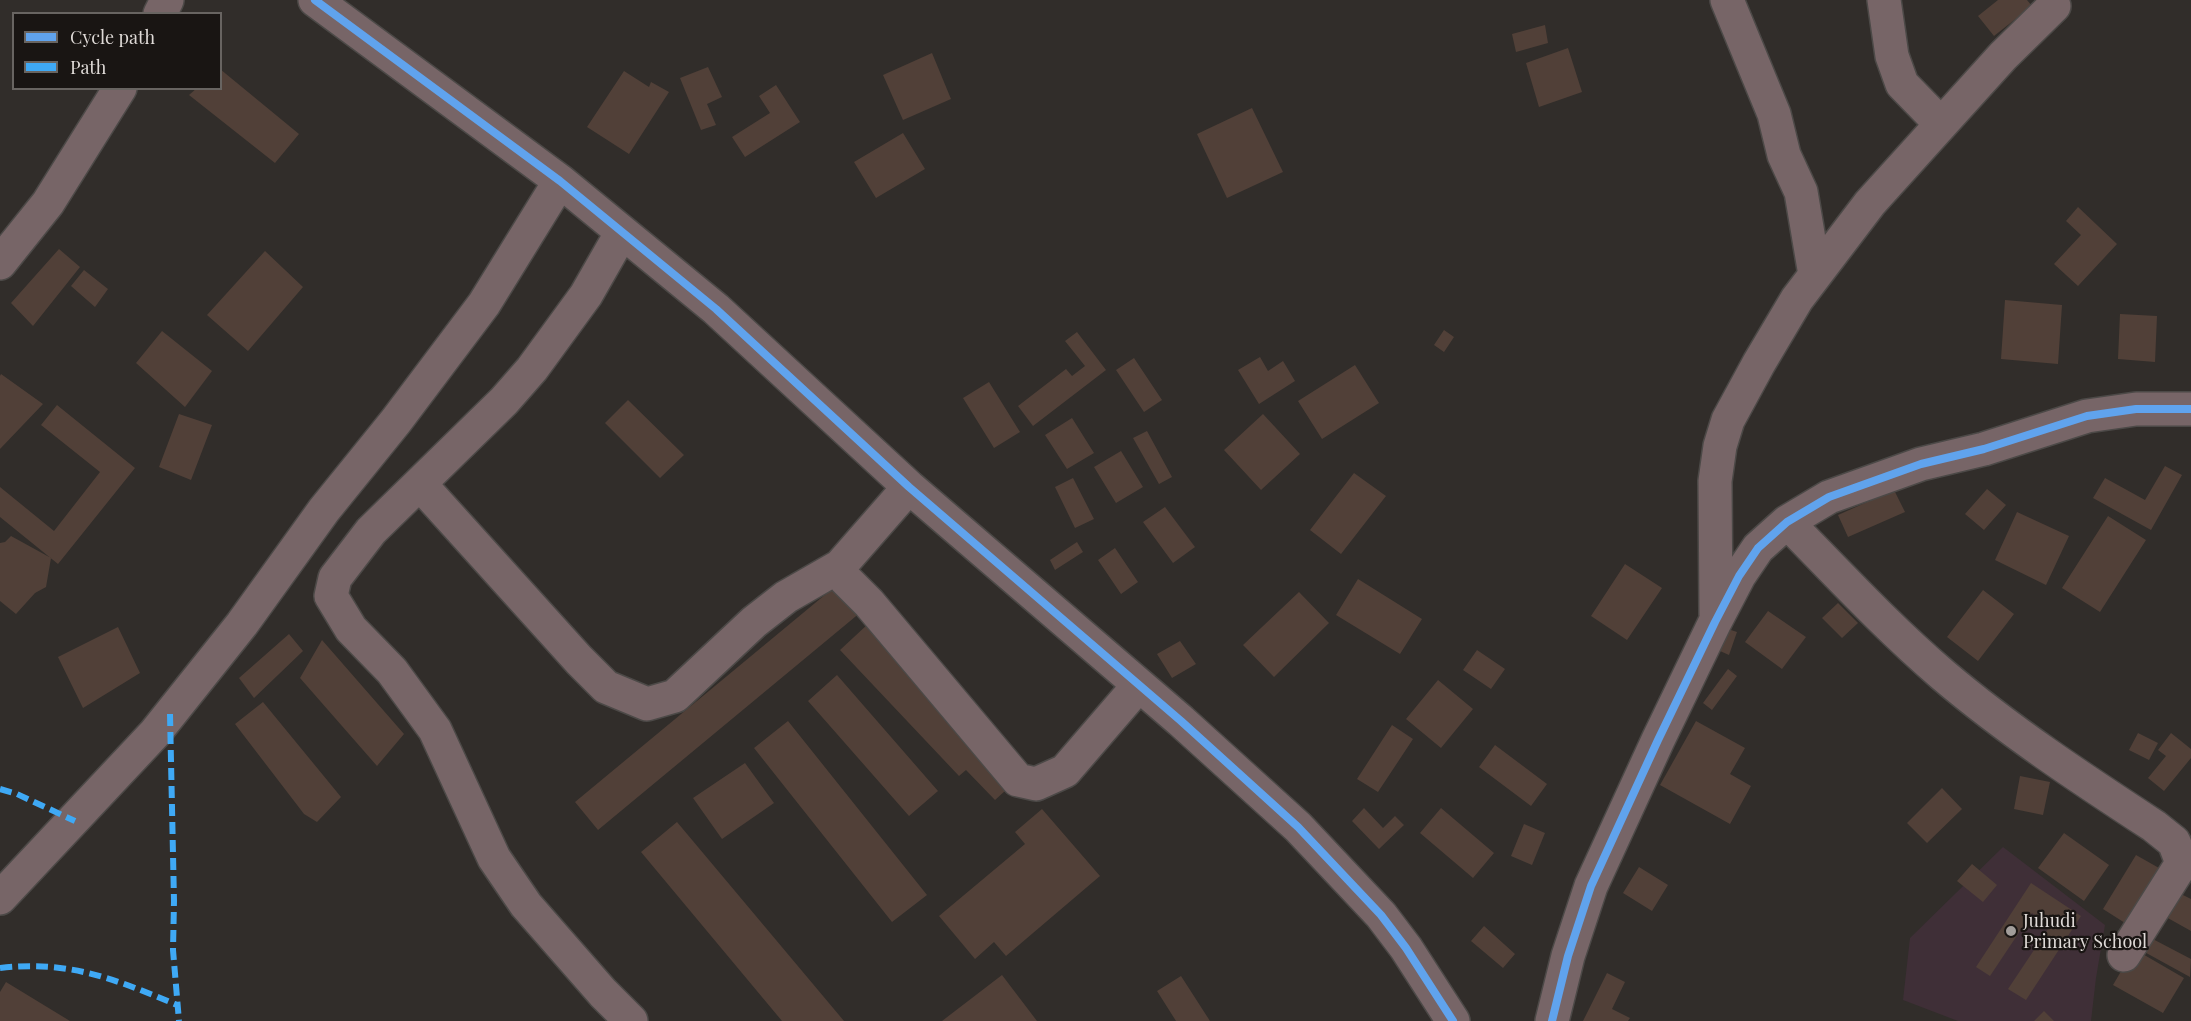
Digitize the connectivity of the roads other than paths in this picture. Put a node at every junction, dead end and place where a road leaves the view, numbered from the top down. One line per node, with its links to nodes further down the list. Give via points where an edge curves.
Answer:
1 (315, 0): 7 (street)
2 (1727, 0): 10 (street, via 1801,192)
3 (1884, 0): 6 (street, via 1892,56 1902,84)
4 (2054, 6): 6 (street)
5 (119, 90): 9 (street, via 48,203)
6 (1941, 124): 10 (street, via 1870,203)
7 (560, 181): 8 (street); 18 (street, via 484,304 324,510 242,624 155,734)
8 (621, 232): 12 (street, via 586,294 532,369); 13 (street, via 716,309)
9 (0, 262)
10 (1815, 275): 16 (street, via 1759,363 1728,420 1720,446 1715,489)
11 (2191, 409): 14 (street, via 2136,409 2087,416 1884,476 1829,497)
12 (420, 484): 15 (street, via 606,687 647,704 675,696 754,622 786,597); 20 (street, via 353,552 335,578 331,596 351,629 392,671 435,730 494,858 526,905)
13 (909, 486): 15 (street); 17 (street)
14 (1787, 522): 16 (street, via 1758,548); 19 (street, via 1942,675 2174,842 2182,863)
15 (840, 566): 17 (street, via 845,579 1018,780 1036,784 1065,771)
16 (1715, 622): 22 (street, via 1591,886)
17 (1139, 685): 21 (street, via 1298,827 1375,908)
18 (0, 898)
19 (2124, 955)
20 (632, 1021)
21 (1453, 1021)
22 (1552, 1021)

